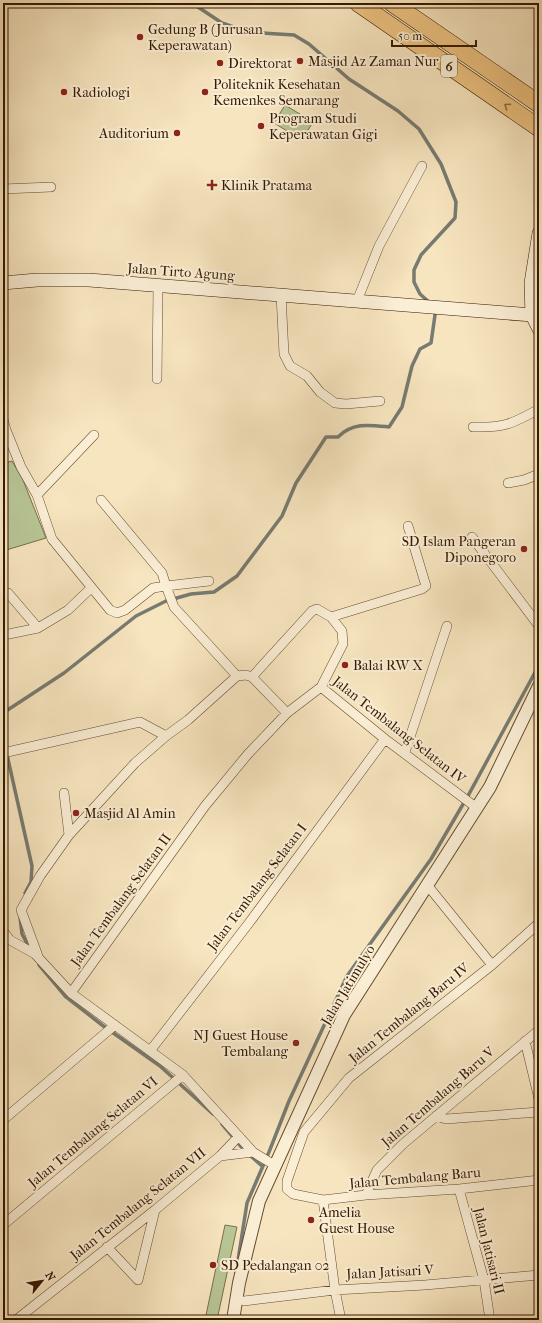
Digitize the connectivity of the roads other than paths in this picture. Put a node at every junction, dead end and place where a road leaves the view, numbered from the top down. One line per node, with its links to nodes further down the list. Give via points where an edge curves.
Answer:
1 (358, 3): 6 (highway, 6, one-way to 1)
2 (392, 3): 4 (highway, 6)
3 (399, 3): 4 (highway, 6)
4 (473, 58): 5 (highway, 6)
5 (539, 104)
6 (539, 128)
7 (422, 166): 14 (street, via 379,246)
8 (51, 186): 9 (street)
9 (3, 189)
10 (539, 233): 15 (main road, via 531,283)
11 (3, 283): 12 (main road, Jalan Tirto Agung, via 64,279)
12 (158, 286): 13 (main road, Jalan Tirto Agung); 17 (street)
13 (281, 295): 14 (main road, Jalan Tirto Agung); 18 (street, via 284,354 290,366 307,376 320,392 335,402 346,404)
14 (357, 301): 15 (main road, Jalan Tirto Agung)
15 (532, 315): 16 (main road)
16 (539, 328)
17 (157, 379)
18 (380, 401)
19 (539, 409): 21 (street, via 504,426)
20 (3, 419): 25 (street, via 21,467)
21 (473, 427)
22 (94, 435): 25 (street)
23 (539, 474): 24 (street)
24 (508, 483)
25 (37, 495): 31 (street, via 52,539)
26 (101, 500): 30 (street, via 162,573)
27 (408, 526): 33 (street, via 426,586)
28 (472, 537): 35 (street)
29 (210, 581): 30 (street)
30 (166, 586): 31 (street, via 154,588 125,610 116,613 110,610); 38 (street, via 174,607)
31 (91, 588): 36 (street, via 68,610)
32 (8, 593): 36 (street)
33 (331, 617): 39 (street, via 317,609 312,611); 41 (street, via 342,631 343,644)
34 (447, 626): 45 (street)
35 (539, 626)
36 (38, 628): 37 (street)
37 (4, 635)
38 (237, 676): 39 (street); 43 (street)
39 (252, 677): 42 (street)
40 (539, 686): 48 (street, Jalan Jatimulyo, via 490,787)
41 (321, 687): 42 (street, Jalan Tembalang Selatan IV); 44 (street, Jalan Tembalang Selatan IV)
42 (287, 713): 55 (street, Jalan Tembalang Selatan II, via 248,754 205,806)
43 (166, 736): 46 (street, via 140,722); 49 (street, via 135,763)
44 (385, 739): 45 (street, Jalan Tembalang Selatan IV); 59 (street, Jalan Tembalang Selatan I)
45 (405, 752): 48 (street, Jalan Tembalang Selatan IV)
46 (3, 754)
47 (64, 793): 49 (street)
48 (475, 806): 50 (street, Jalan Jatimulyo)
49 (69, 835): 53 (street, via 40,876 22,910)
50 (428, 886): 54 (street); 68 (street, Jalan Jatimulyo, via 344,1015)
51 (539, 923): 54 (street, Jalan Tembalang Baru IV)
52 (3, 931): 53 (street, via 10,940)
53 (37, 955): 55 (street)
54 (492, 965): 71 (street, Jalan Tembalang Baru IV, via 349,1078 304,1132 287,1182 287,1189)
55 (71, 993): 56 (street)
56 (115, 1025): 59 (street); 64 (street)
57 (539, 1030): 58 (street, Jalan Tembalang Baru V)
58 (525, 1041): 61 (street); 63 (street, Jalan Tembalang Baru V)
59 (150, 1051): 60 (street)
60 (183, 1075): 65 (street); 75 (street, Jalan Tembalang Selatan VI)
61 (539, 1099)
62 (539, 1112): 63 (street, via 446,1119)
63 (436, 1116): 72 (street, Jalan Tembalang Baru V, via 377,1170)
64 (3, 1120)
65 (239, 1136): 66 (street); 67 (street, Jalan Tembalang Selatan VII)
66 (253, 1152): 67 (street, Jalan Tembalang Selatan VII); 68 (street)
67 (220, 1156): 74 (street, Jalan Tembalang Selatan VII)
68 (274, 1164): 82 (street, Jalan Jatimulyo, via 259,1201 239,1282)
69 (539, 1180): 70 (street, Jalan Tembalang Baru)
70 (459, 1189): 72 (street, Jalan Tembalang Baru); 78 (street, Jalan Jatisari II)
71 (293, 1194): 73 (street, Jalan Tembalang Baru)
72 (366, 1195): 73 (street, Jalan Tembalang Baru)
73 (323, 1200): 79 (street)
74 (155, 1210): 76 (street, Jalan Tembalang Selatan VII); 76 (street, via 138,1280)
75 (3, 1225)
76 (107, 1247): 81 (street, Jalan Tembalang Selatan VII)
77 (539, 1275): 78 (street, Jalan Jatisari V)
78 (484, 1280): 79 (street, Jalan Jatisari V); 84 (street, Jalan Jatisari II)
79 (335, 1290): 80 (street, Jalan Jatisari V); 83 (street)
80 (244, 1301)
81 (16, 1320)
82 (233, 1320)
83 (341, 1320)
84 (490, 1320)

